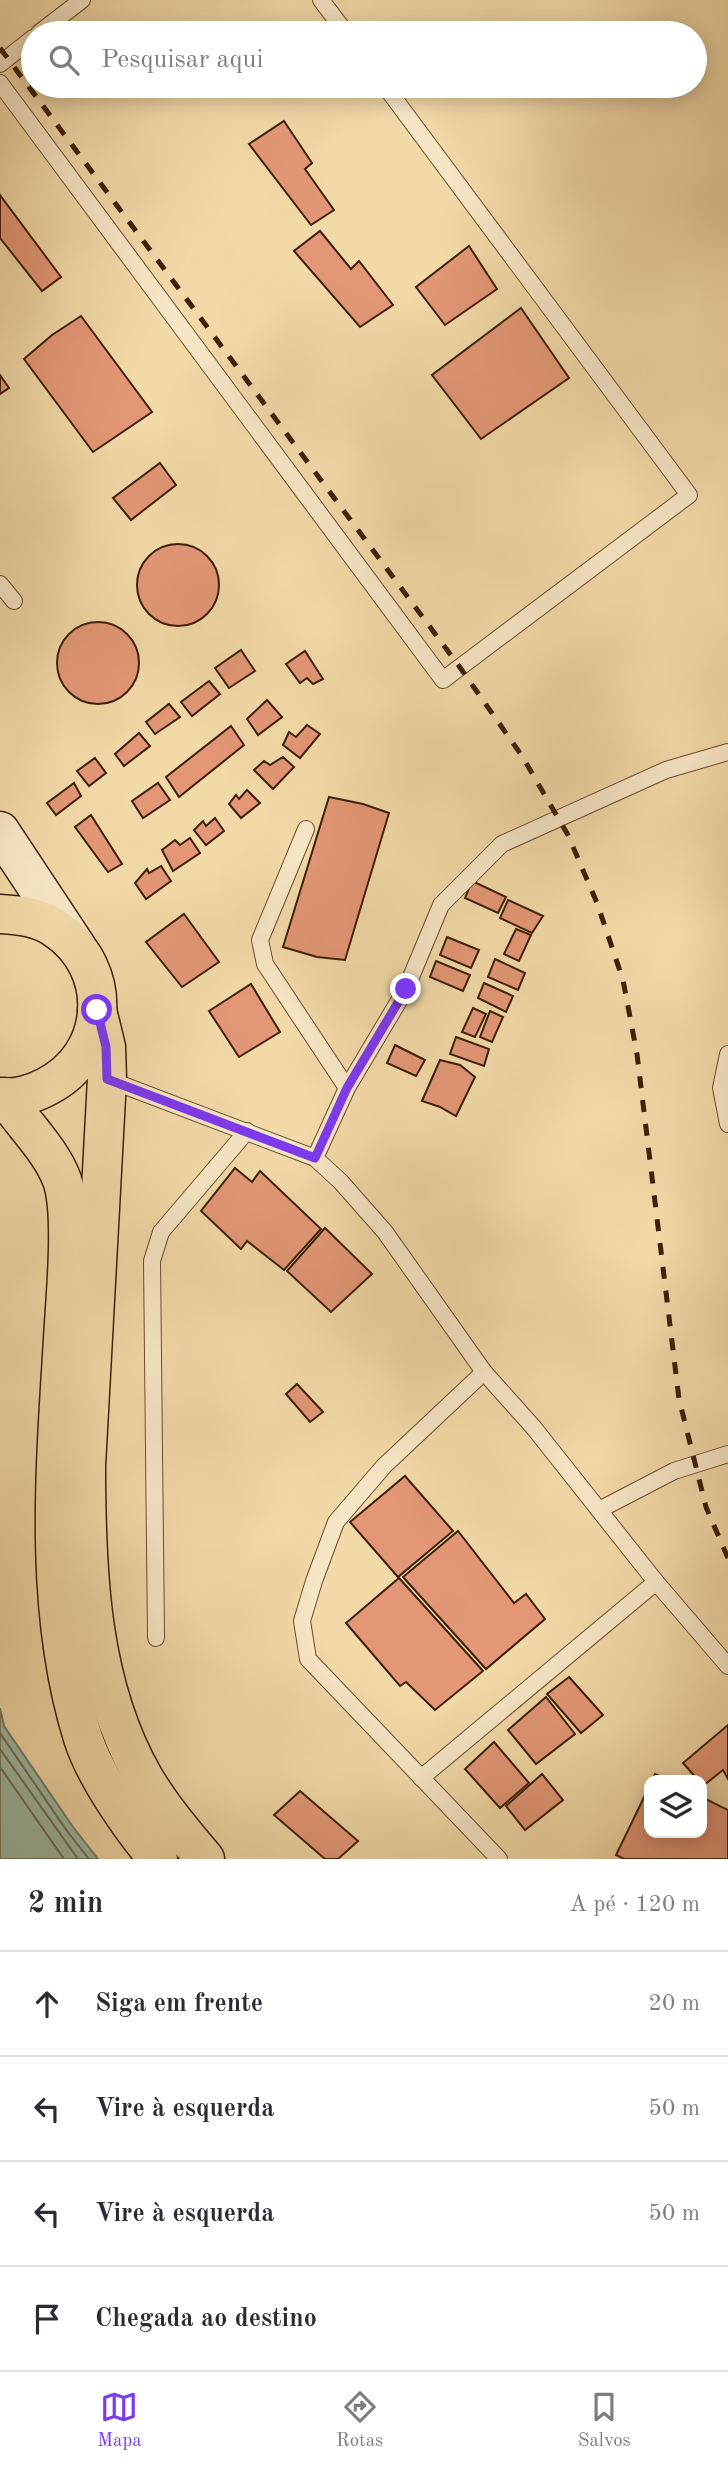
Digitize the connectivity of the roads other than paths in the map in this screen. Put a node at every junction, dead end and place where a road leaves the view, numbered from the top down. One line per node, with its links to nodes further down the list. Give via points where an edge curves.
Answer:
1 (82, 0): 3 (lane)
2 (321, 0): 4 (lane)
3 (55, 21)
4 (337, 21)
5 (21, 47): 6 (lane)
6 (0, 64)
7 (0, 83): 8 (lane, via 443,680 689,495)
8 (394, 98)
9 (0, 584): 10 (lane)
10 (14, 601)
11 (728, 752): 19 (lane, via 666,770 502,844 441,905 406,989)
12 (306, 829): 19 (lane, via 260,940 265,964)
13 (0, 831): 15 (main road)
14 (0, 914): 15 (main road, via 46,924)
15 (76, 946): 16 (main road, via 96,983)
16 (97, 1010): 18 (main road, via 106,1047); 20 (main road, via 94,1033 81,1059 60,1080 34,1093)
17 (728, 1055): 21 (lane, via 721,1088)
18 (107, 1079): 22 (lane); 32 (main road, via 86,1466 93,1617 103,1674 132,1753 174,1822)
19 (347, 1088): 23 (lane)
20 (3, 1097): 31 (main road, via 46,1152 62,1181 67,1218 55,1529 59,1620 68,1679 84,1741 111,1794)
21 (728, 1124)
22 (247, 1131): 23 (lane); 28 (lane, via 161,1232 152,1262)
23 (315, 1158): 24 (lane, via 385,1232)
24 (484, 1372): 26 (lane); 30 (lane, via 384,1466 336,1522 302,1621 308,1660)
25 (728, 1454): 26 (lane, via 674,1471)
26 (599, 1510): 27 (lane)
27 (656, 1581): 29 (lane); 30 (lane)
28 (156, 1638)
29 (728, 1666)
30 (421, 1778): 33 (lane)
31 (158, 1859)
32 (205, 1859)
33 (499, 1859)

